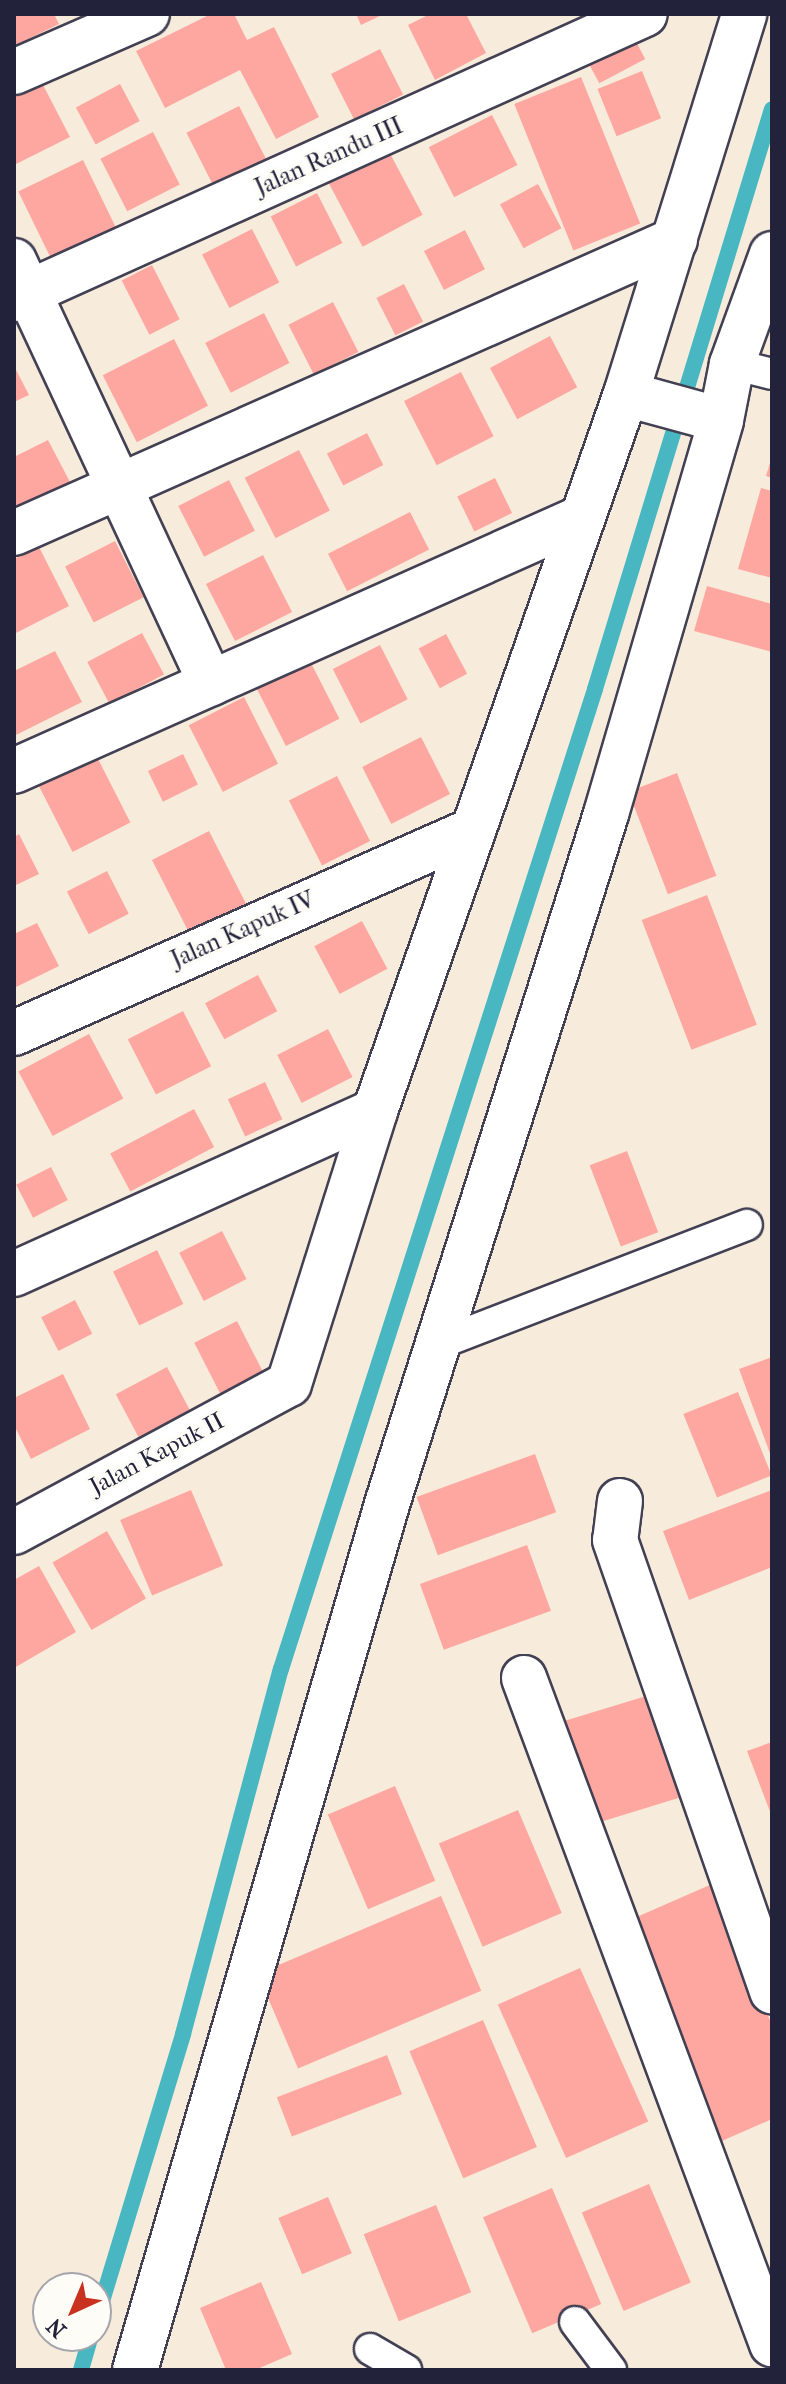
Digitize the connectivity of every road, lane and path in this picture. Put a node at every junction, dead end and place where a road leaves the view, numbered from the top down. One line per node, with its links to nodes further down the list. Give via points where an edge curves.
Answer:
1 (147, 14): 4 (street)
2 (645, 14): 7 (street, Jalan Randu III)
3 (744, 14): 5 (street)
4 (14, 72)
5 (675, 240): 9 (street); 11 (street)
6 (772, 254): 8 (street)
7 (19, 284): 11 (street)
8 (752, 369): 10 (street)
9 (640, 398): 10 (street); 12 (street)
10 (715, 418): 21 (street, via 606,814)
11 (119, 486): 13 (street); 14 (street)
12 (581, 518): 14 (street); 16 (street)
13 (14, 533)
14 (211, 683): 15 (street)
15 (14, 771)
16 (473, 830): 17 (street, Jalan Kapuk IV); 18 (street)
17 (14, 1033)
18 (375, 1111): 20 (street); 23 (street, Jalan Kapuk II, via 294,1373 280,1390)
19 (747, 1225): 21 (lane)
20 (14, 1274)
21 (438, 1344): 29 (street)
22 (620, 1501): 25 (street, via 615,1540)
23 (14, 1532)
24 (524, 1678): 27 (street)
25 (772, 1991)
26 (575, 2322): 31 (lane)
27 (772, 2344)
28 (370, 2349): 30 (lane)
29 (135, 2370)
30 (406, 2370)
31 (611, 2370)

